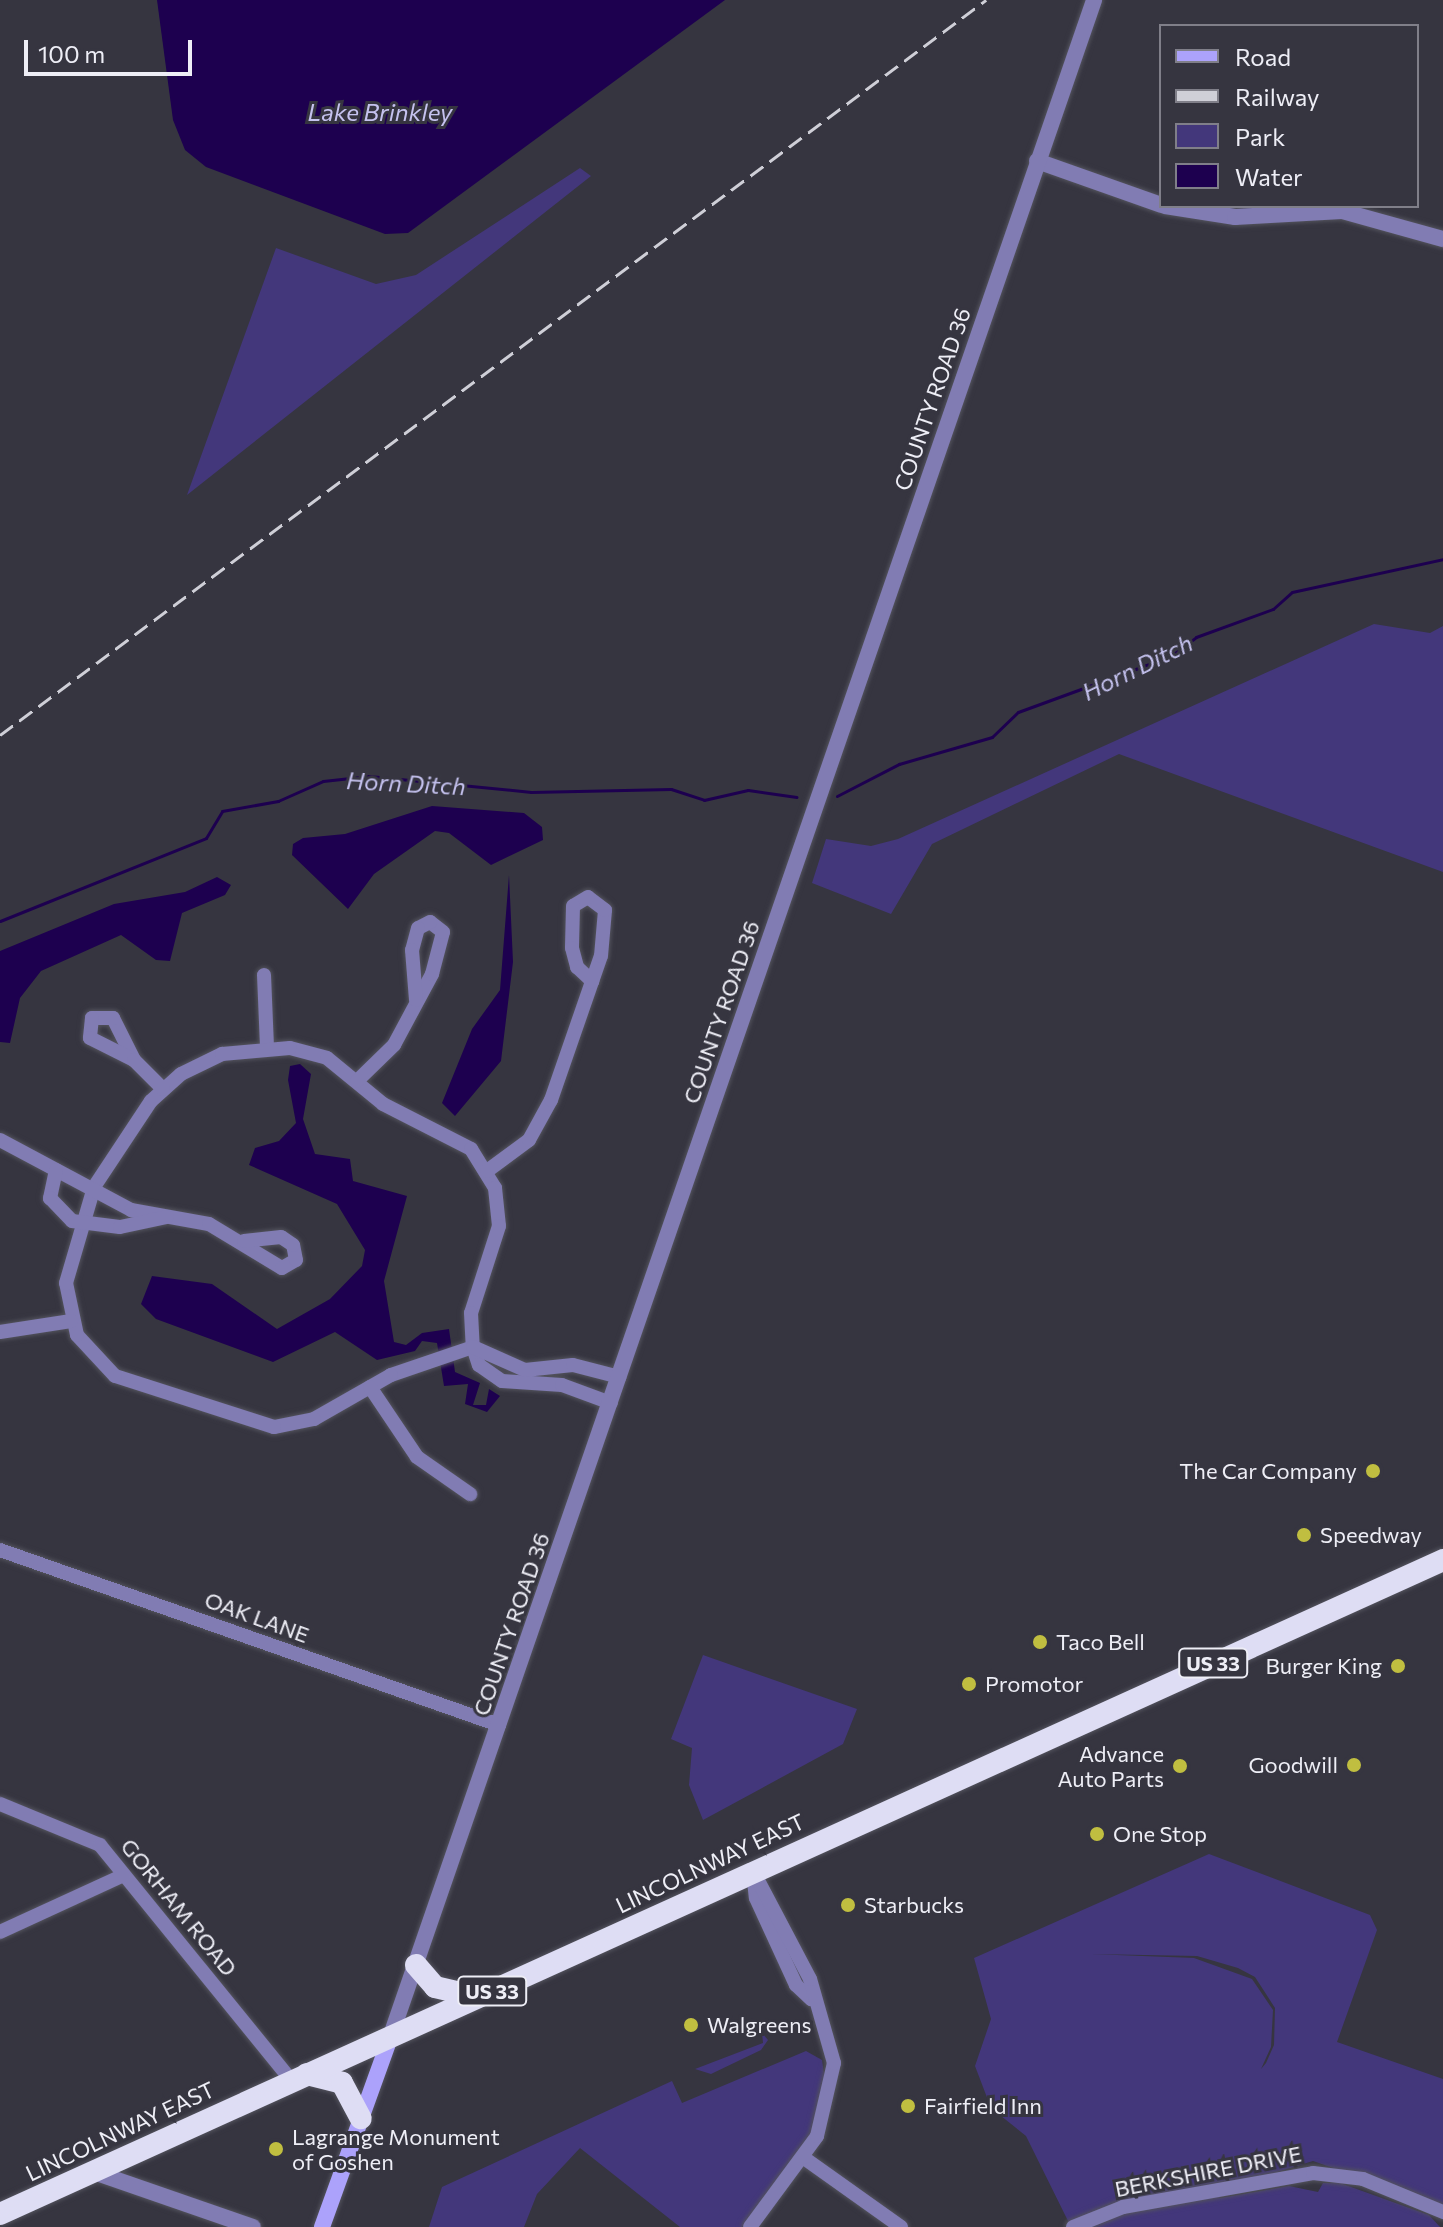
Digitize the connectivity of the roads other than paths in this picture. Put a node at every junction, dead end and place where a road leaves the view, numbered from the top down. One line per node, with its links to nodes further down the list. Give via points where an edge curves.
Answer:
1 (1094, 0): 2 (street, COUNTY ROAD 36)
2 (1037, 161): 3 (street); 23 (street, COUNTY ROAD 36)
3 (1159, 204)
4 (1181, 208): 5 (street, via 1235,217 1342,211)
5 (1443, 239)
6 (264, 975): 9 (street)
7 (592, 981): 7 (street, via 605,910 588,897 573,906 572,948 577,967); 15 (street, via 539,1127)
8 (416, 1000): 8 (street, via 442,950 443,932 430,922 418,928 412,950); 11 (street, via 394,1045)
9 (267, 1048): 11 (street, via 317,1054); 12 (street, via 222,1054)
10 (134, 1060): 12 (street)
11 (357, 1081): 15 (street, via 395,1112 460,1140)
12 (163, 1089): 16 (street)
13 (0, 1140): 14 (street)
14 (56, 1170): 16 (street); 18 (street, via 52,1205)
15 (487, 1171): 22 (street, via 499,1226 471,1313)
16 (94, 1187): 17 (street, via 131,1210); 18 (street)
17 (168, 1217): 18 (street, via 142,1225); 19 (street, via 194,1218)
18 (80, 1224): 20 (street, via 66,1283)
19 (244, 1241)
20 (71, 1321): 21 (street); 24 (street, via 115,1376 250,1425 300,1424)
21 (0, 1332)
22 (473, 1347): 23 (street, via 525,1370 573,1365); 24 (street); 25 (street, via 479,1365 502,1381 562,1385)
23 (619, 1377): 25 (street, COUNTY ROAD 36)
24 (370, 1387): 26 (street, via 417,1457)
25 (611, 1403): 29 (street, COUNTY ROAD 36)
26 (470, 1494)
27 (0, 1550): 29 (street, OAK LANE)
28 (1443, 1560): 31 (highway, LINCOLNWAY EAST / US 33)
29 (499, 1725): 34 (street, COUNTY ROAD 36)
30 (0, 1804): 32 (street, GORHAM ROAD, via 93,1838)
31 (753, 1871): 35 (highway, LINCOLNWAY EAST / US 33); 39 (street, via 810,1979 811,1999 828,2040 833,2086)
32 (124, 1875): 33 (street); 37 (street, GORHAM ROAD)
33 (0, 1932)
34 (416, 1965): 35 (highway, via 435,1987); 36 (street, COUNTY ROAD 36)
35 (479, 1997): 36 (highway, LINCOLNWAY EAST / US 33)
36 (390, 2038): 37 (highway, LINCOLNWAY EAST / US 33); 38 (main road)
37 (299, 2078): 38 (highway, via 342,2083); 40 (highway, LINCOLNWAY EAST / US 33)
38 (361, 2118): 44 (main road)
39 (804, 2158): 45 (street); 46 (street)
40 (94, 2172): 42 (highway, LINCOLNWAY EAST / US 33); 43 (street)
41 (1443, 2212): 47 (street, BERKSHIRE DRIVE, via 1363,2179 1313,2173 1123,2207)
42 (0, 2214)
43 (249, 2226)
44 (322, 2227)
45 (750, 2227)
46 (901, 2227)
47 (1073, 2227)

